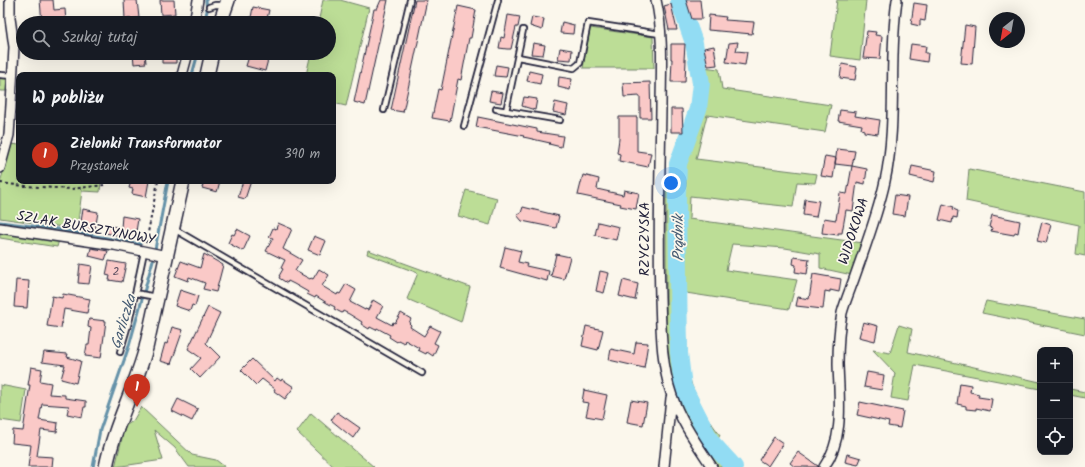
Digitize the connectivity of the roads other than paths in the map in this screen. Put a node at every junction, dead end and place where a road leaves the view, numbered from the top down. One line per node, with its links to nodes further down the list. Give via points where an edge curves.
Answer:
1 (10, 0): 19 (street, via 14,47)
2 (198, 0): 9 (street)
3 (410, 0): 21 (lane)
4 (498, 0): 24 (lane)
5 (656, 0): 12 (street, RZYCZYSKA)
6 (897, 0): 38 (street, WIDOKOWA, via 891,140 885,181 842,313 838,364 838,434 830,460)
7 (227, 3): 8 (lane); 10 (main road)
8 (209, 7)
9 (197, 16)
10 (222, 16)
11 (523, 30): 13 (lane)
12 (660, 34): 13 (lane, via 588,23 580,63 574,68); 34 (street, RZYCZYSKA, via 661,347)
13 (518, 57): 22 (lane)
14 (186, 60): 16 (street)
15 (210, 60): 17 (main road)
16 (183, 72)
17 (208, 72)
18 (0, 75): 19 (lane)
19 (13, 76): 25 (street, via 9,134)
20 (496, 109): 22 (lane)
21 (384, 110)
22 (506, 111): 23 (lane)
23 (560, 120)
24 (464, 126)
25 (0, 168)
26 (182, 184): 28 (main road)
27 (0, 228): 29 (street, SZLAK BURSZTYNOWY, via 114,245)
28 (173, 229): 29 (main road); 33 (lane)
29 (154, 254): 30 (lane); 31 (main road)
30 (137, 294): 31 (lane); 32 (lane)
31 (154, 296): 35 (main road, via 143,358 115,434)
32 (120, 352)
33 (422, 373)
34 (671, 394): 36 (street); 37 (street, RZYCZYSKA, via 692,439)
35 (106, 467)
36 (664, 467)
37 (712, 467)
38 (824, 467)

